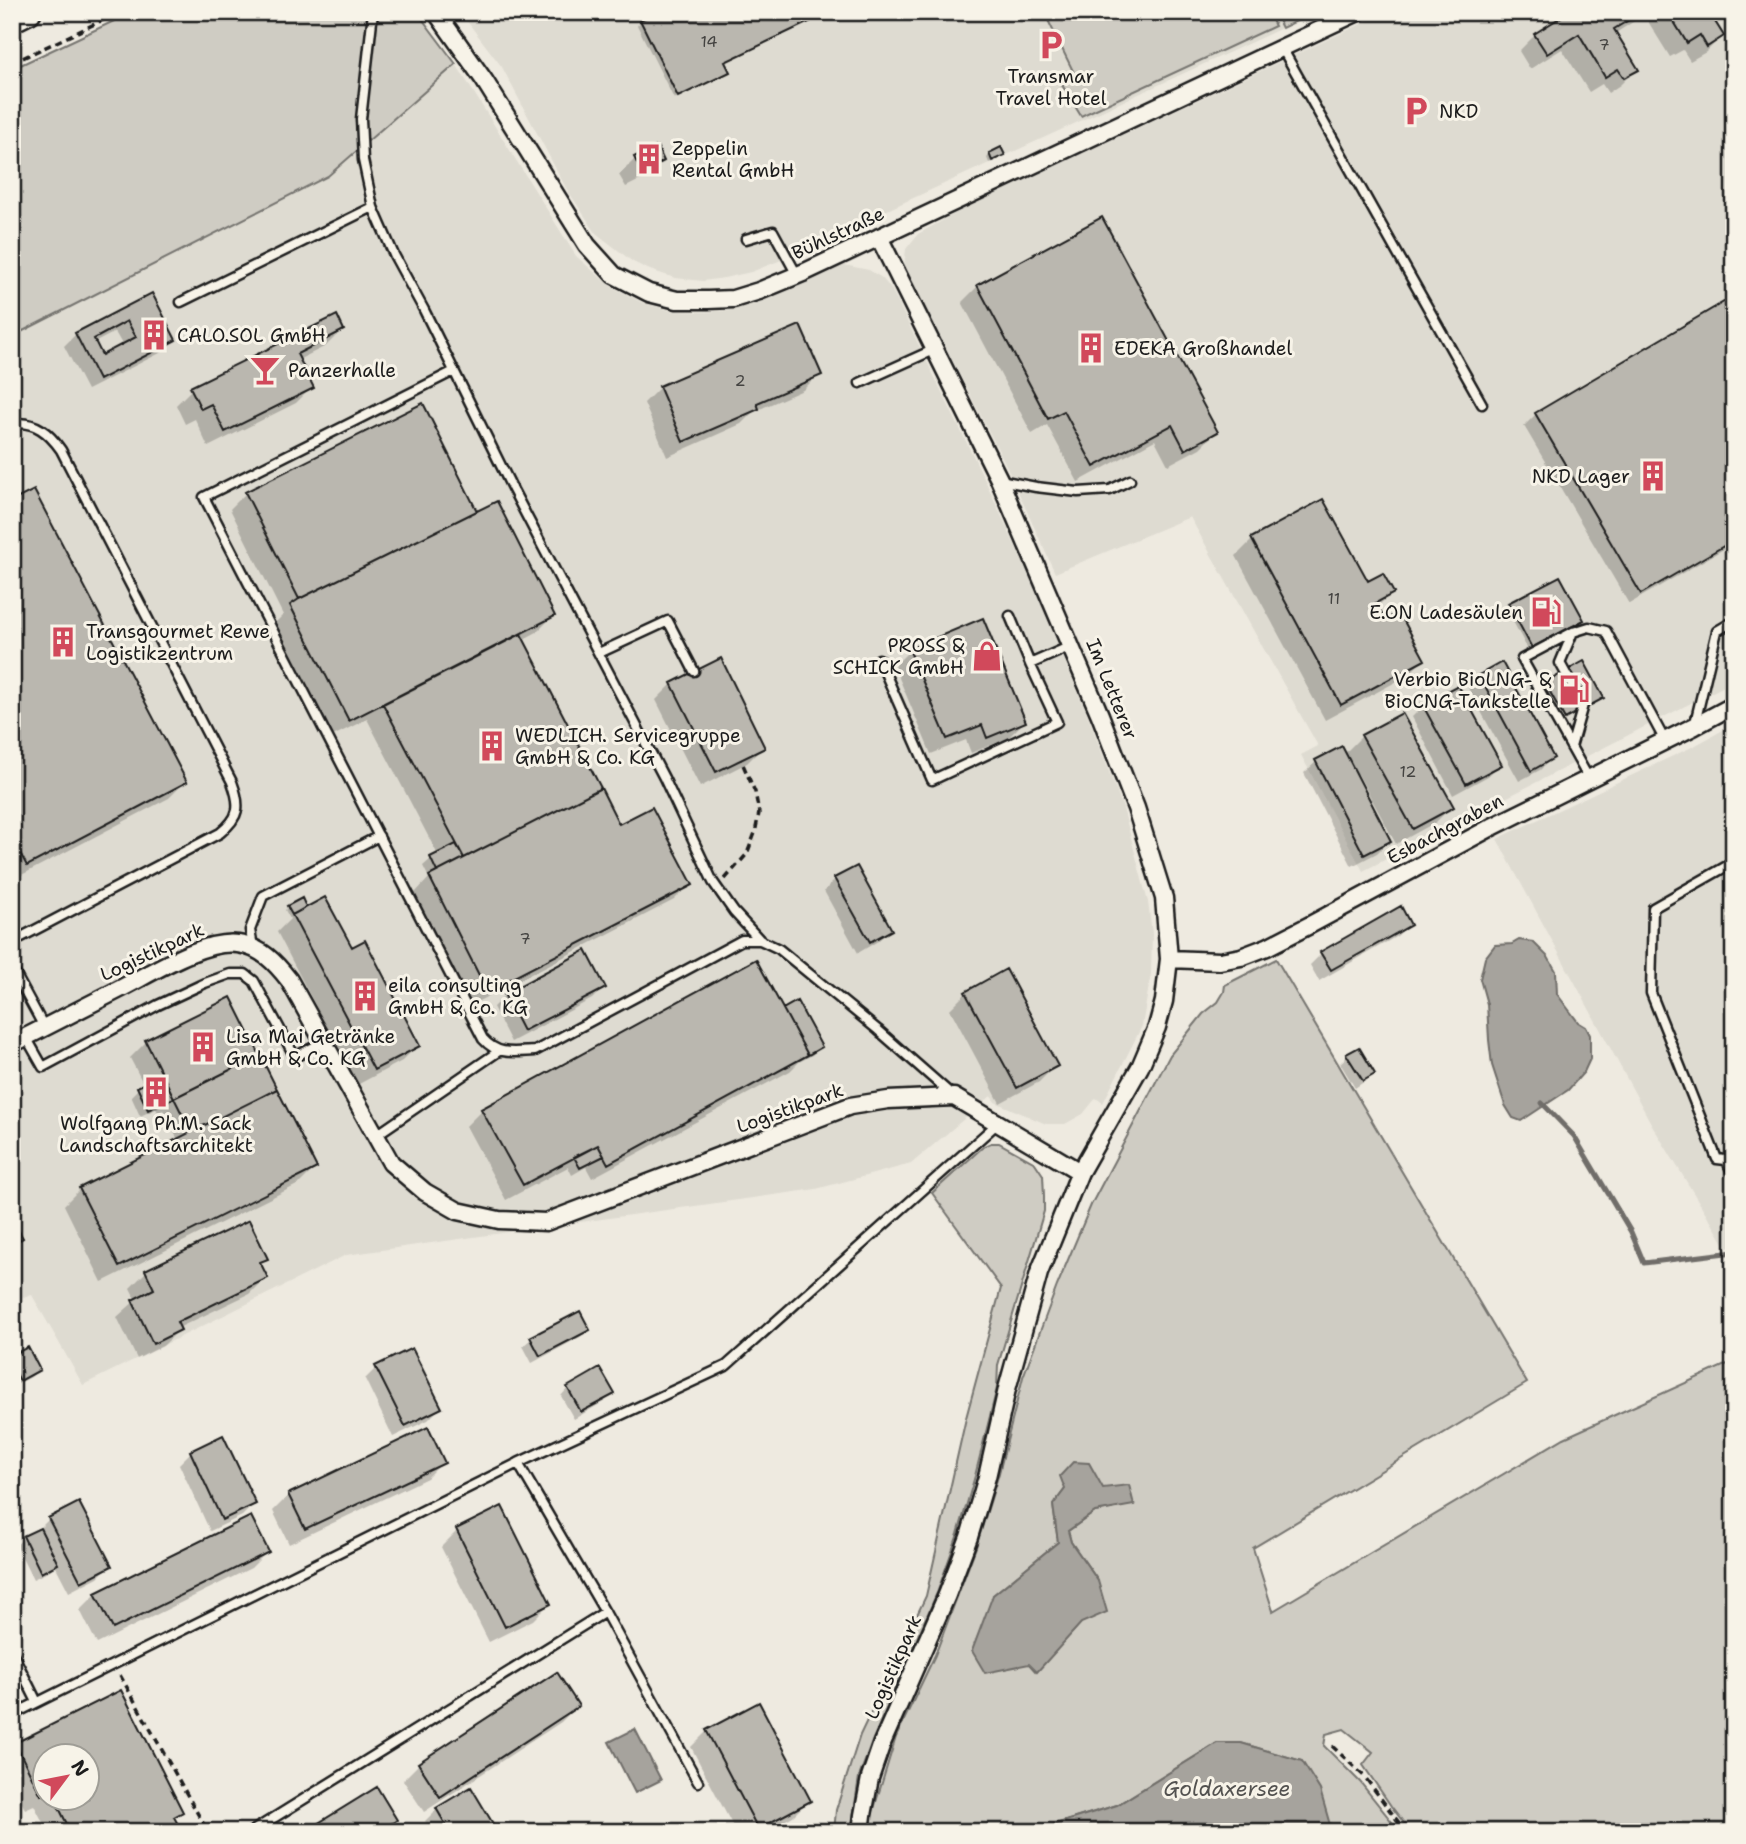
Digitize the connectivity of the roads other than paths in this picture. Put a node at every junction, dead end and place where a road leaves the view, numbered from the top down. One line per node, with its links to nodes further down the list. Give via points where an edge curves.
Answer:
1 (30, 12): 5 (main road)
2 (373, 12): 7 (lane, via 361,120)
3 (436, 12): 10 (street, Bühlstraße, via 484,79 587,245 614,275 649,293 677,300 733,299)
4 (1358, 12): 6 (street, Bühlstraße)
5 (12, 21)
6 (1282, 48): 8 (street, Bühlstraße); 15 (lane)
7 (373, 207): 11 (lane); 13 (lane)
8 (878, 237): 10 (street, Bühlstraße); 12 (street, Im Letterer)
9 (746, 239): 10 (lane, via 773,231)
10 (797, 275)
11 (181, 302)
12 (933, 350): 14 (lane); 17 (street, Im Letterer)
13 (454, 371): 23 (lane); 32 (lane, via 204,497)
14 (860, 383)
15 (1482, 404)
16 (12, 424): 35 (lane, via 34,425 61,450 238,797 234,820 220,833)
17 (999, 479): 18 (lane, via 1079,492 1110,490); 22 (street, Im Letterer)
18 (1130, 480)
19 (1010, 616): 25 (lane)
20 (1734, 621): 28 (lane, via 1717,631)
21 (1573, 632): 29 (lane, via 1589,627 1606,631); 30 (lane, via 1560,663 1583,705); 30 (lane, via 1522,659)
22 (1071, 646): 25 (lane); 37 (street, Im Letterer, via 1150,852 1164,898)
23 (599, 653): 26 (lane, via 667,621); 34 (lane, via 718,889)
24 (880, 659): 25 (lane, via 932,780 1057,722)
25 (1030, 664)
26 (694, 671)
27 (1734, 705): 28 (street, Esbachgraben)
28 (1695, 726): 29 (street, Esbachgraben)
29 (1665, 741): 31 (street, Esbachgraben)
30 (1571, 747): 31 (lane)
31 (1589, 779): 37 (street, Esbachgraben, via 1267,947 1220,961)
32 (379, 836): 36 (lane, via 263,896 250,930); 42 (lane, via 483,1039)
33 (1734, 862): 46 (lane, via 1653,908 1651,993 1717,1159)
34 (760, 940): 42 (lane, via 742,940 535,1051); 43 (lane, via 803,968)
35 (12, 942)
36 (253, 947): 39 (street, Logistikpark, via 228,943 201,949); 41 (street, Logistikpark, via 282,971)
37 (1169, 959): 47 (street, Im Letterer, via 1157,1027 1140,1067)
38 (12, 968): 39 (lane)
39 (44, 1027): 40 (street, Logistikpark)
40 (19, 1040): 41 (lane, via 43,1067 205,983 244,974 254,981 295,1057)
41 (323, 1042): 45 (street, Logistikpark)
42 (499, 1051): 45 (lane)
43 (954, 1097): 44 (street); 45 (street, Logistikpark, via 850,1106 546,1222 499,1220 458,1211 425,1192 391,1163)
44 (999, 1122): 47 (street); 49 (lane, via 726,1366)
45 (375, 1136)
46 (1730, 1157): 48 (lane)
47 (1080, 1172): 56 (street, Logistikpark, via 1039,1273 969,1537 882,1743 870,1778)
48 (1734, 1175)
49 (518, 1463): 50 (lane); 52 (lane)
50 (605, 1612): 54 (lane); 55 (lane)
51 (12, 1652): 52 (lane)
52 (37, 1702): 53 (lane)
53 (12, 1715)
54 (698, 1782)
55 (251, 1832)
56 (861, 1832)

